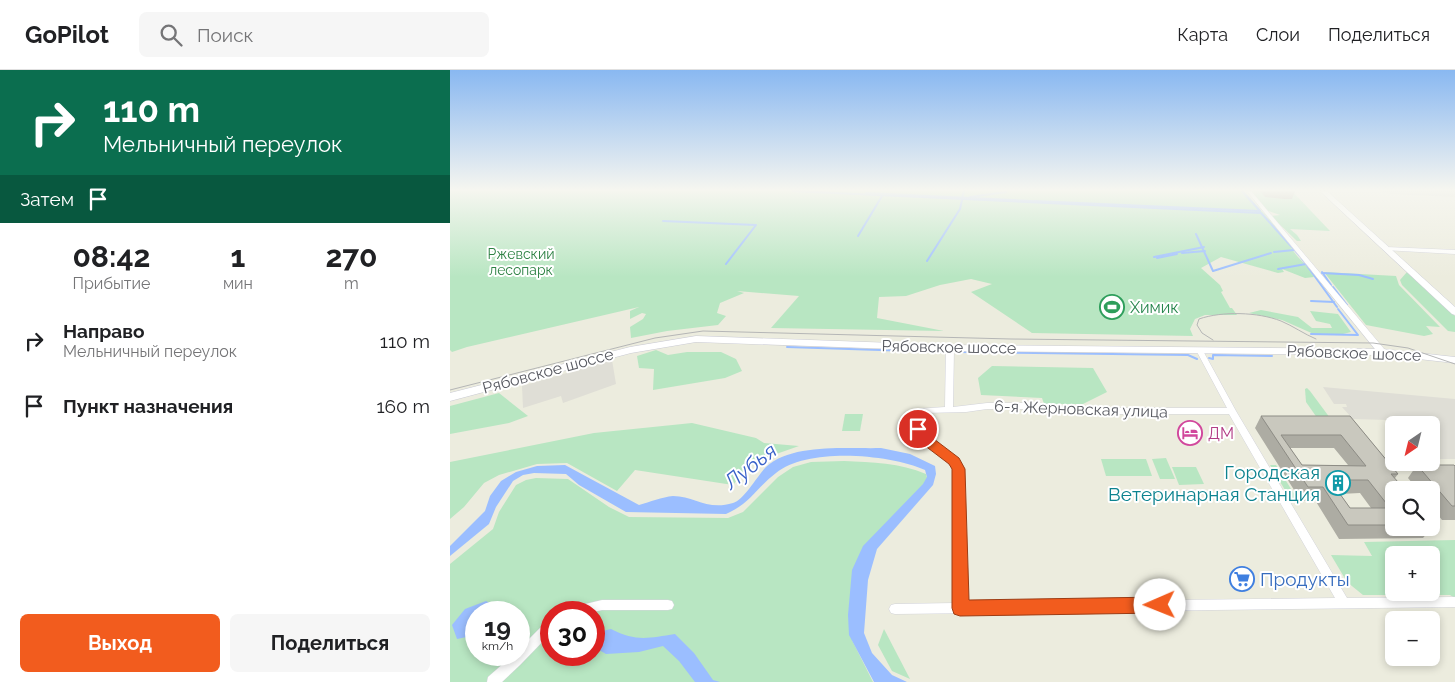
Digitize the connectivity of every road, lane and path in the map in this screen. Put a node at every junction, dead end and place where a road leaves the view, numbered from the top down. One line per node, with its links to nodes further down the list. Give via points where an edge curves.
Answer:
1 (1272, 220): 10 (street)
2 (1355, 220): 4 (main road)
3 (1358, 220): 4 (main road)
4 (1389, 249): 5 (street); 6 (main road); 7 (main road)
5 (1455, 252)
6 (1455, 305)
7 (1455, 312)
8 (950, 348): 9 (main road, Рябовское шоссе); 12 (main road, Рябовское шоссе, via 680,340); 13 (street)
9 (1200, 350): 10 (main road, Рябовское шоссе); 14 (street)
10 (1382, 352): 11 (main road, Рябовское шоссе)
11 (1455, 360)
12 (450, 397)
13 (949, 410): 14 (street, 6-я Жерновская улица, via 1039,406 1074,411); 19 (street, 6-я Жерновская улица, via 919,411 918,429 929,443 954,461 958,469)
14 (1232, 411): 15 (street)
15 (1343, 602): 16 (street); 19 (street)
16 (1455, 602)
17 (605, 605): 18 (street)
18 (668, 605)
19 (960, 608): 20 (street)
20 (895, 609)
21 (540, 637): 22 (street)
22 (493, 682)

